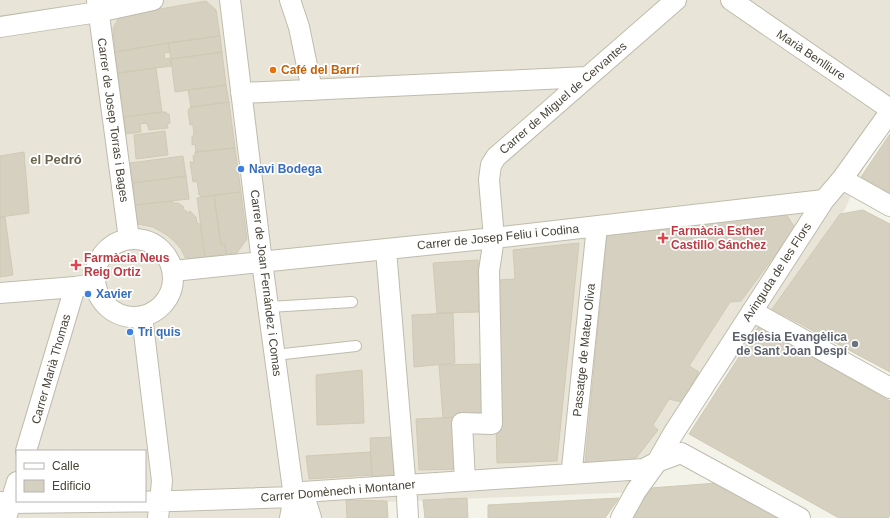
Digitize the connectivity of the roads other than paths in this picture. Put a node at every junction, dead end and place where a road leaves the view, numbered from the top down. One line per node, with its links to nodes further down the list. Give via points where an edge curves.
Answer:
1 (153, 0): 6 (street)
2 (230, 0): 10 (street, Carrer de Joan Fernández i Comas)
3 (290, 0): 9 (street, via 300,27)
4 (676, 0): 8 (street, Carrer de Miguel de Cervantes)
5 (731, 0): 11 (street, Marià Benlliure)
6 (98, 6): 7 (street); 18 (street, Carrer de Josep Torras i Bages)
7 (0, 27)
8 (587, 77): 9 (street); 17 (street, Carrer de Miguel de Cervantes, via 496,157 491,165 489,180)
9 (312, 90): 10 (street)
10 (241, 93): 20 (street, Carrer de Joan Fernández i Comas)
11 (890, 109)
12 (890, 112): 13 (street, Avinguda de les Flors)
13 (842, 179): 14 (street, Avinguda de les Flors); 15 (street)
14 (824, 200): 16 (street, Carrer de Josep Feliu i Codina); 27 (street, Avinguda de les Flors)
15 (890, 206)
16 (597, 226): 17 (street, Carrer de Josep Feliu i Codina); 34 (street, Passatge de Mateu Oliva)
17 (494, 238): 19 (street, Carrer de Josep Feliu i Codina); 36 (street, Carrer de Miguel de Cervantes, via 489,271 492,424 462,423)
18 (129, 239): 21 (street, via 146,240 156,245 164,252); 22 (street, via 114,244 98,261)
19 (386, 250): 20 (street, Carrer de Josep Feliu i Codina); 35 (street)
20 (262, 262): 21 (street, Carrer de Josep Feliu i Codina); 26 (street, Carrer de Joan Fernández i Comas)
21 (173, 271): 28 (street, via 170,294 164,303 155,311)
22 (95, 284): 23 (street); 28 (street, via 104,304 113,311 134,317)
23 (75, 287): 24 (street); 32 (street, Carrer Marià Thomas)
24 (0, 293)
25 (352, 302): 26 (lane)
26 (268, 307): 30 (street, Carrer de Joan Fernández i Comas)
27 (752, 311): 31 (street); 33 (street, Avinguda de les Flors, via 672,434)
28 (142, 316): 41 (street, via 162,481)
29 (356, 346): 30 (lane)
30 (275, 355): 38 (street, Carrer de Joan Fernández i Comas)
31 (890, 388)
32 (26, 450)
33 (657, 462): 34 (street, Carrer Domènech i Montaner, via 644,469); 45 (street, Avinguda de les Flors, via 636,491); 46 (street, Carrer Domènech i Montaner, via 681,453)
34 (573, 474): 36 (street, Carrer Domènech i Montaner)
35 (405, 478)
36 (465, 481): 38 (street, Carrer Domènech i Montaner)
37 (16, 484): 40 (street)
38 (298, 495): 41 (street, Carrer Domènech i Montaner); 42 (street, Carrer de Joan Fernández i Comas); 43 (street)
39 (407, 498): 44 (street)
40 (6, 508): 41 (street, Carrer Domènech i Montaner)
41 (159, 509)
42 (290, 518)
43 (311, 518)
44 (408, 518)
45 (622, 518)
46 (800, 518)

